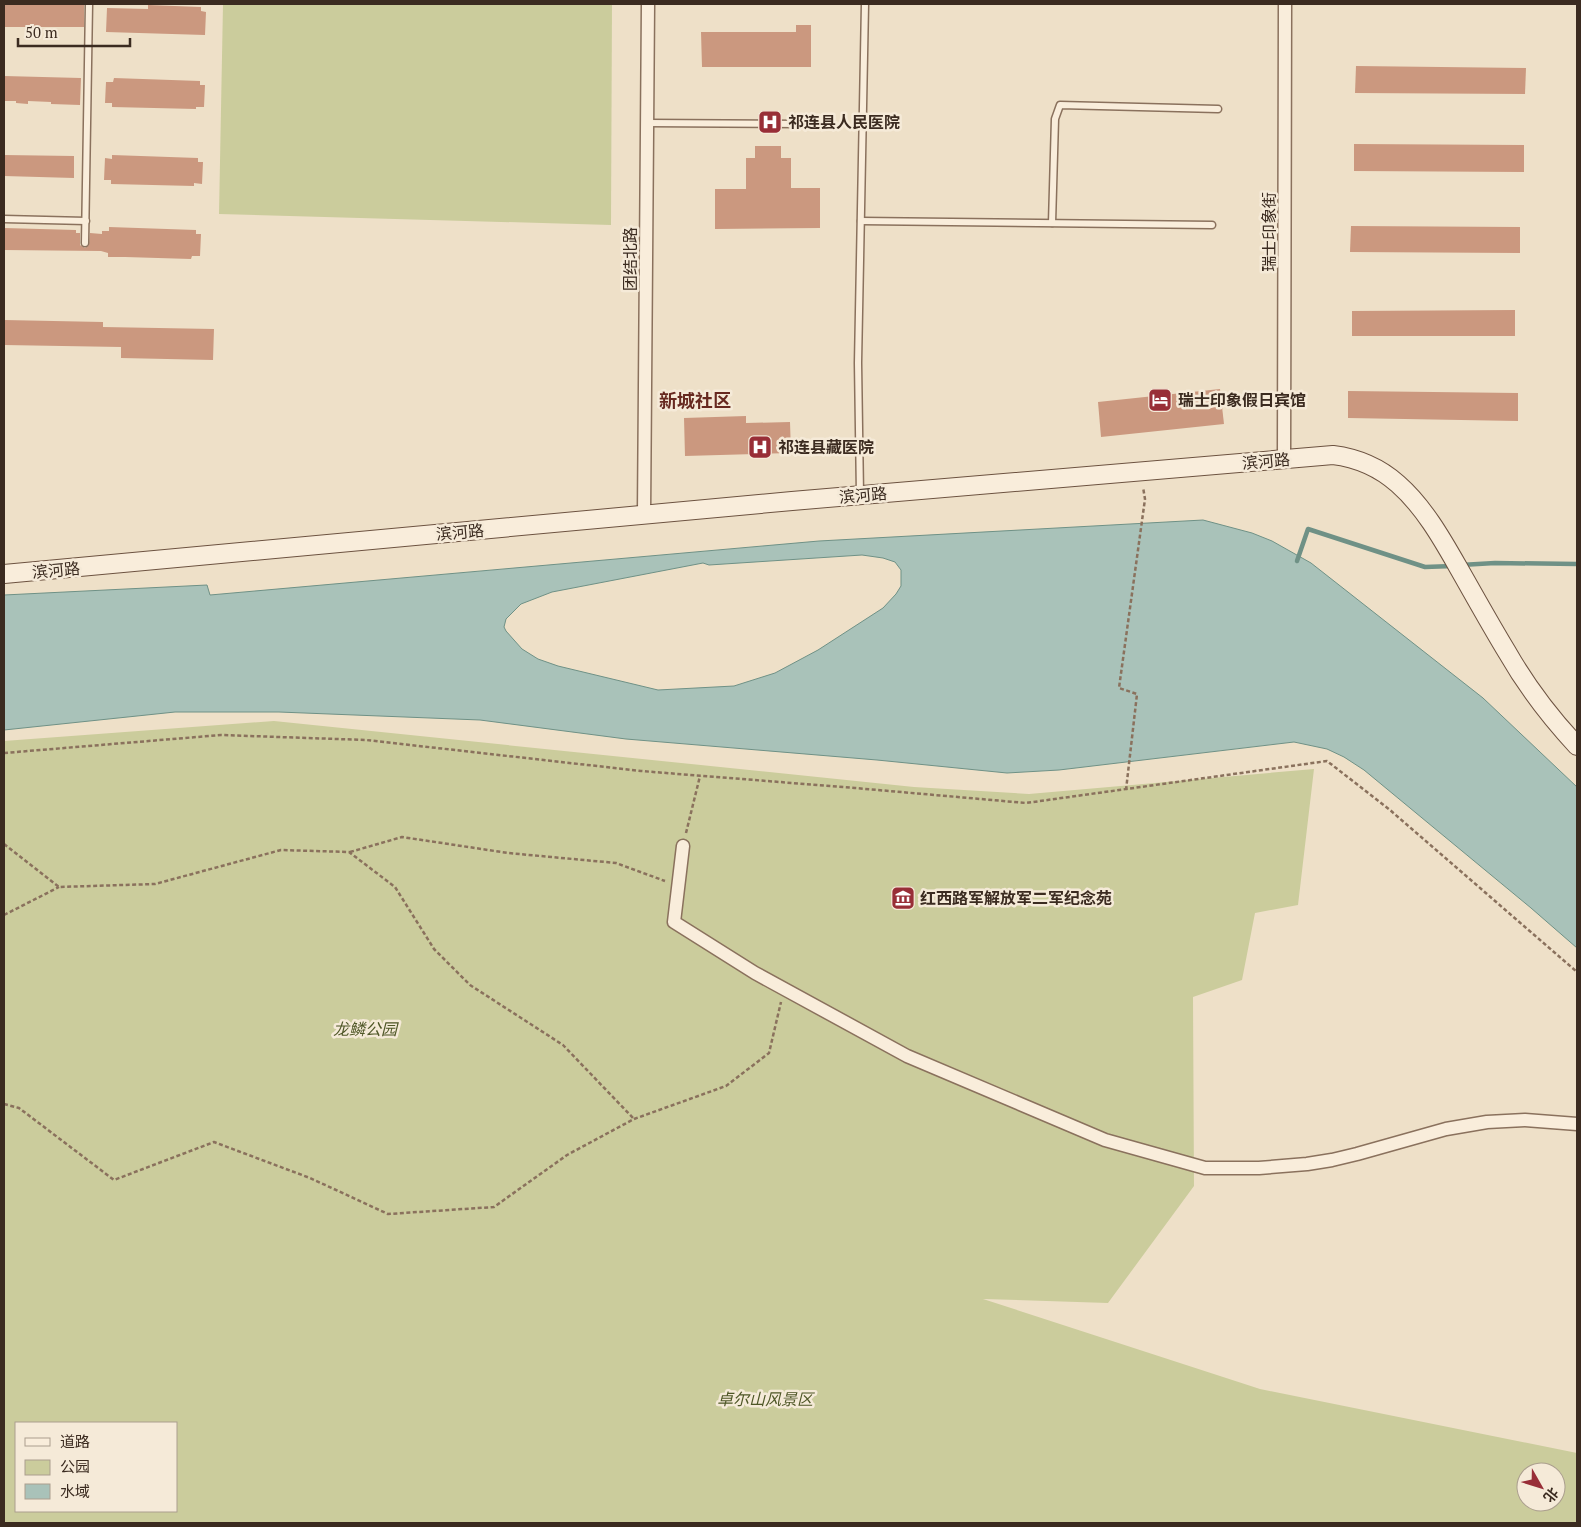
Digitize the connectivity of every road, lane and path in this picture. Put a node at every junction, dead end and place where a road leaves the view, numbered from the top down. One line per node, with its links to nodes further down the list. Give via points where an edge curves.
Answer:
1 (89, 4): 9 (lane)
2 (648, 4): 6 (street, 团结北路)
3 (865, 4): 10 (lane)
4 (1285, 4): 14 (street, 瑞士印象街)
5 (1218, 109): 11 (lane, via 1060,105 1055,119)
6 (647, 123): 7 (lane); 17 (street, 团结北路)
7 (802, 124)
8 (4, 219): 9 (lane)
9 (86, 221): 13 (lane)
10 (861, 221): 11 (lane); 15 (lane)
11 (1052, 223): 12 (lane)
12 (1212, 225)
13 (85, 243)
14 (1284, 460): 15 (street, 滨河路); 19 (street, 滨河路, via 1346,457 1365,463 1397,483 1416,502 1445,544 1528,685)
15 (860, 495): 17 (street, 滨河路)
16 (1144, 499): 22 (path, via 1119,688 1137,694)
17 (644, 515): 18 (street, 滨河路)
18 (4, 574)
19 (1577, 746)
20 (4, 753): 21 (path, via 231,736 366,740)
21 (700, 776): 22 (path, via 1026,803); 24 (path)
22 (1126, 790): 29 (path, via 1327,762 1390,810)
23 (4, 844): 27 (path)
24 (683, 846): 26 (street)
25 (349, 852): 26 (path, via 402,837 508,853 616,864); 27 (path, via 281,850 155,884); 32 (path, via 395,887 434,949 470,985 563,1045)
26 (678, 885): 30 (street, via 674,922)
27 (59, 887): 28 (path)
28 (4, 914)
29 (1577, 972)
30 (784, 989): 32 (path, via 769,1053 726,1086); 33 (street, via 907,1056 1105,1140 1206,1168 1259,1168 1332,1160 1446,1129 1487,1122 1524,1120)
31 (4, 1104): 32 (path, via 19,1108 114,1180 214,1142 310,1178 388,1214 494,1207 567,1155)
32 (634, 1119)
33 (1577, 1124)

